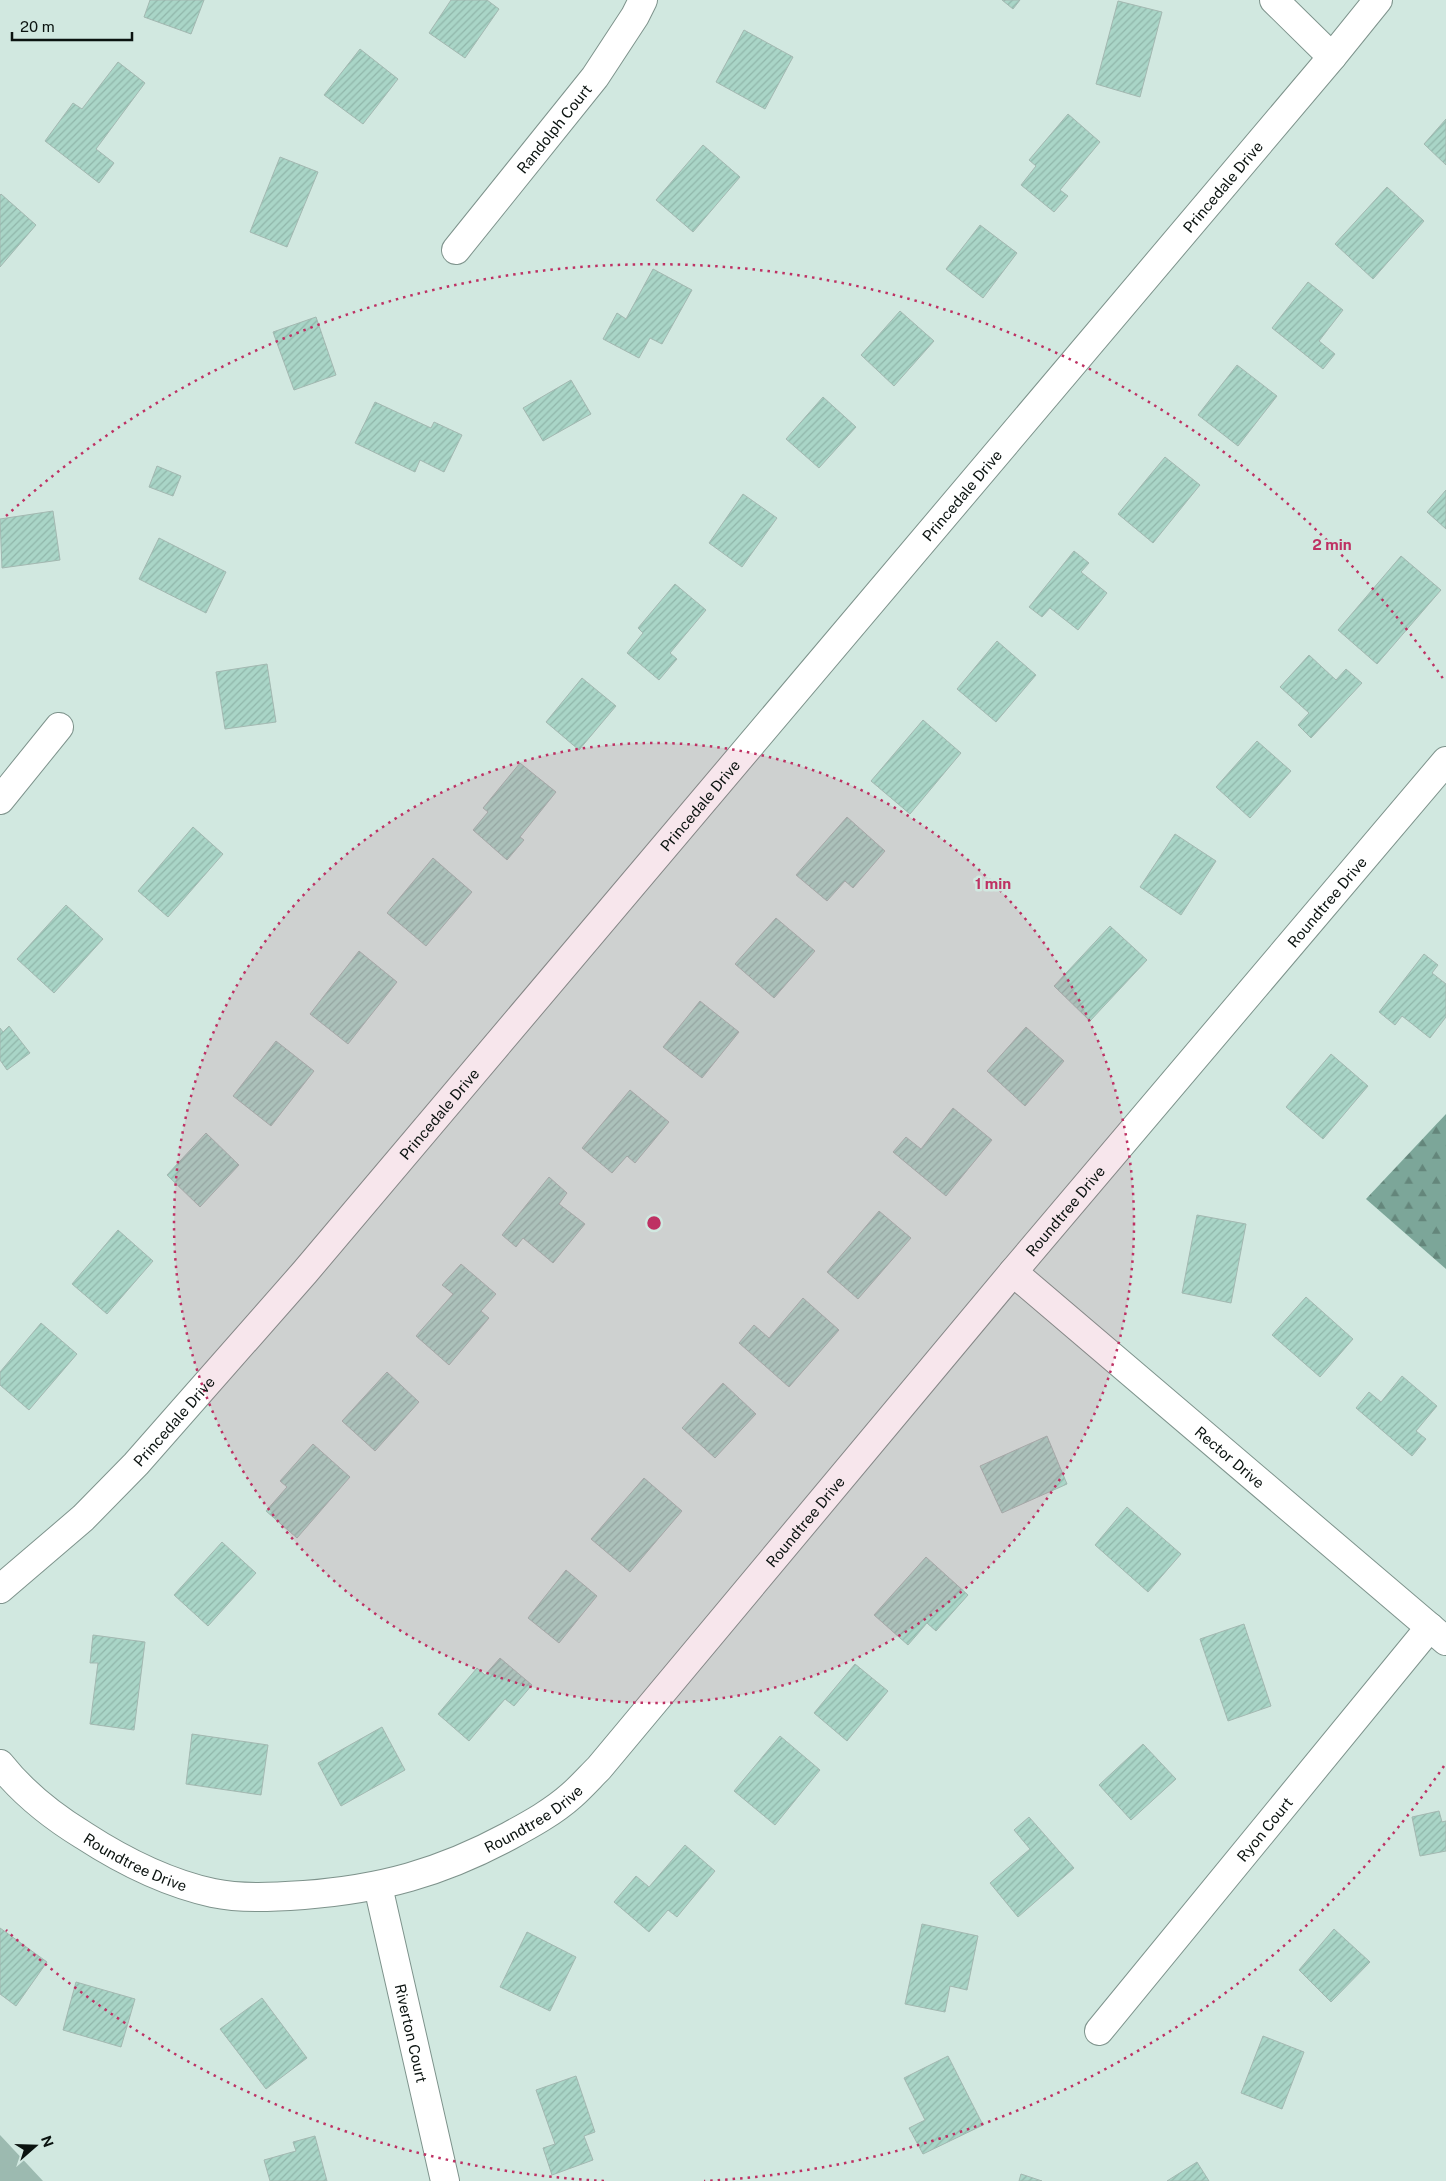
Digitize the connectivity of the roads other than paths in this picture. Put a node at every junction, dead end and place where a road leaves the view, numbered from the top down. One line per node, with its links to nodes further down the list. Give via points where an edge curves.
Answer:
1 (643, 0): 5 (street, Randolph Court, via 595,77)
2 (1274, 0): 4 (street)
3 (1378, 0): 4 (street, Princedale Drive)
4 (1332, 57): 10 (street, Princedale Drive, via 305,1272 136,1464 82,1518)
5 (456, 250)
6 (59, 727): 8 (street)
7 (1446, 761): 9 (street, Roundtree Drive)
8 (0, 800)
9 (1013, 1272): 11 (street, Rector Drive); 13 (street, Roundtree Drive, via 599,1768 572,1796 535,1822 482,1850 422,1875)
10 (0, 1589)
11 (1438, 1634): 14 (street, Ryon Court)
12 (0, 1764): 13 (street, Roundtree Drive, via 29,1796 62,1822 105,1850 183,1885 249,1897 346,1892)
13 (378, 1886): 15 (street, Riverton Court)
14 (1100, 2031)
15 (445, 2181)

